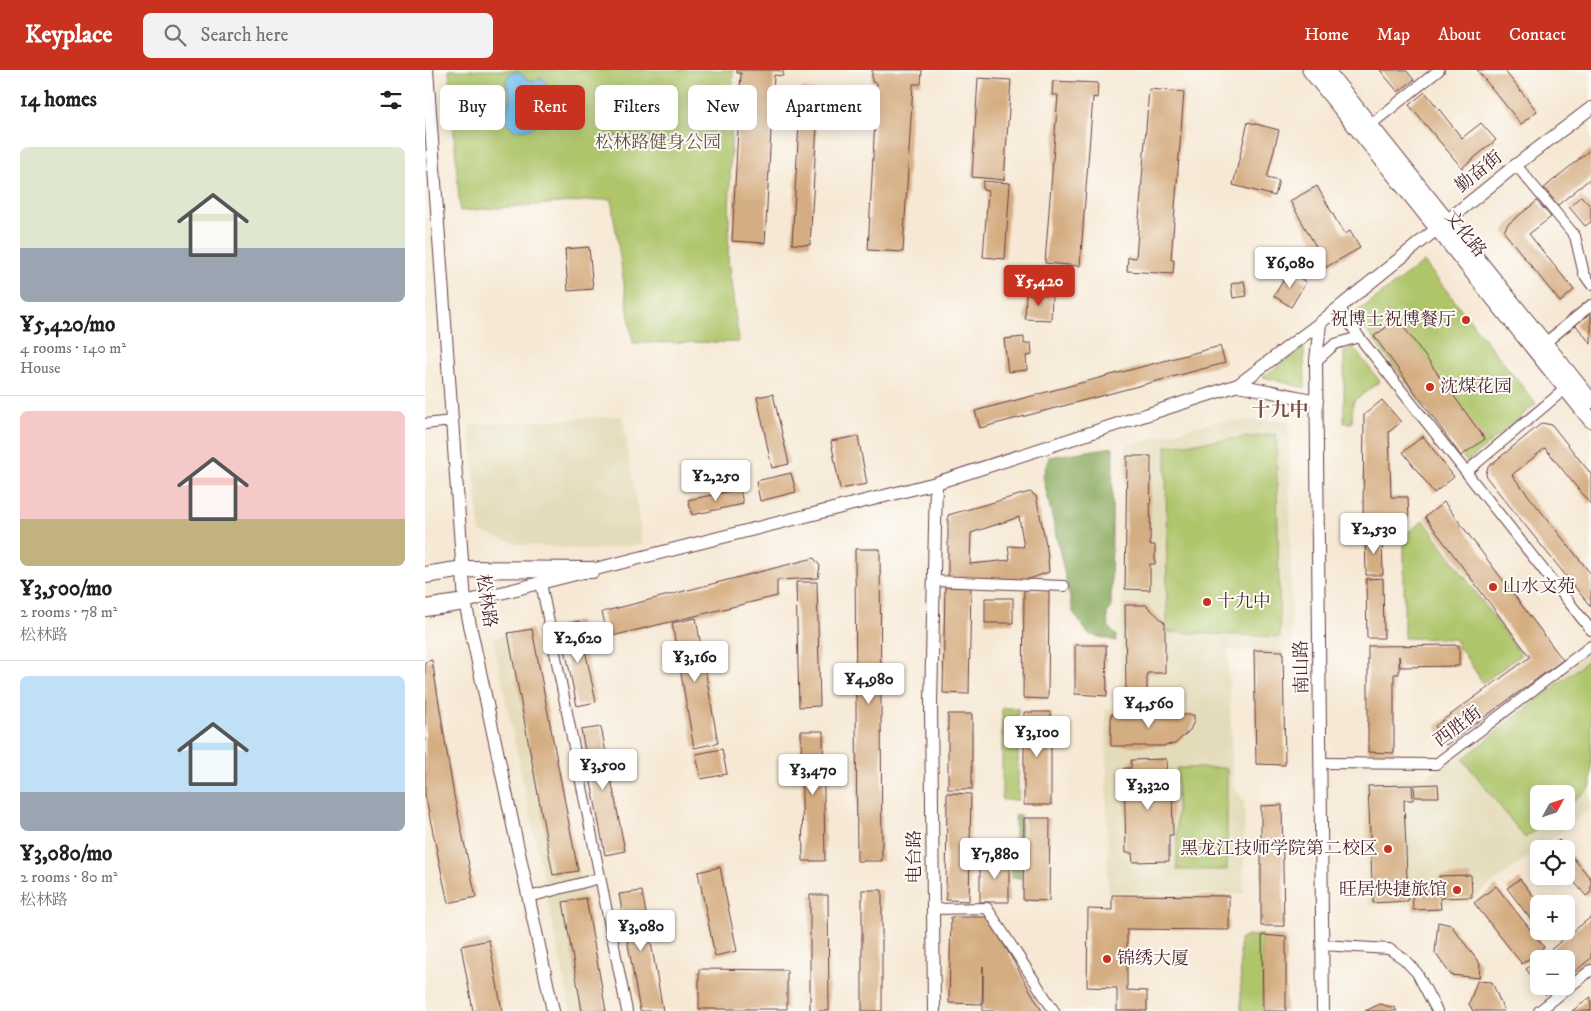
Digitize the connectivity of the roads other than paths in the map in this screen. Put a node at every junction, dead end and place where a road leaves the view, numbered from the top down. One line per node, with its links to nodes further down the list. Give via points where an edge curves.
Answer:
1 (427, 70): 6 (street, 松林路)
2 (1310, 70): 9 (main road, 文化路)
3 (1326, 70): 7 (main road, 文化路)
4 (1439, 70): 7 (street)
5 (1591, 108): 8 (street, 勤奋街)
6 (428, 121): 22 (street, 松林路)
7 (1370, 125): 9 (main road, 文化路)
8 (1516, 165): 9 (street, 勤奋街); 10 (street, via 1575,236 1584,274)
9 (1441, 224): 12 (street, 勤奋街); 15 (main road, 文化路); 18 (main road, 文化路)
10 (1591, 284)
11 (1591, 305): 15 (street)
12 (1339, 307): 13 (street, 勤奋街); 14 (street)
13 (1320, 323): 16 (street, 南山路); 17 (street, 勤奋街)
14 (1359, 337): 16 (street, via 1335,344); 24 (street)
15 (1545, 343): 20 (main road, 文化路)
16 (1317, 361): 19 (street, 南山路)
17 (1238, 385): 19 (street); 25 (street)
18 (1565, 389): 21 (main road, 文化路); 24 (street)
19 (1317, 401): 36 (street, 南山路)
20 (1591, 401)
21 (1591, 420)
22 (452, 421): 23 (street); 26 (street, 松林路)
23 (425, 424)
24 (1466, 472): 34 (street)
25 (936, 483): 27 (street); 29 (street, 电台路)
26 (463, 569): 27 (main road); 28 (main road); 32 (street, 松林路)
27 (592, 570): 30 (street)
28 (425, 575)
29 (934, 581): 31 (street); 39 (street, 电台路, via 931,703)
30 (541, 582): 32 (street); 37 (street)
31 (1064, 586)
32 (465, 602): 33 (main road); 38 (street, 松林路)
33 (425, 608)
34 (1591, 630)
35 (1591, 646): 36 (street, 西胜街, via 1437,764)
36 (1320, 763): 40 (street, 南山路)
37 (600, 878): 38 (street); 43 (street)
38 (529, 897): 42 (street, 松林路)
39 (933, 909): 44 (street, 电台路); 45 (street, via 987,908)
40 (1322, 945): 46 (street, 南山路); 47 (street, via 1389,950 1404,959 1417,973)
41 (1591, 970): 48 (street)
42 (553, 1011)
43 (627, 1011)
44 (934, 1011)
45 (1054, 1011)
46 (1323, 1011)
47 (1437, 1011)
48 (1539, 1011)

